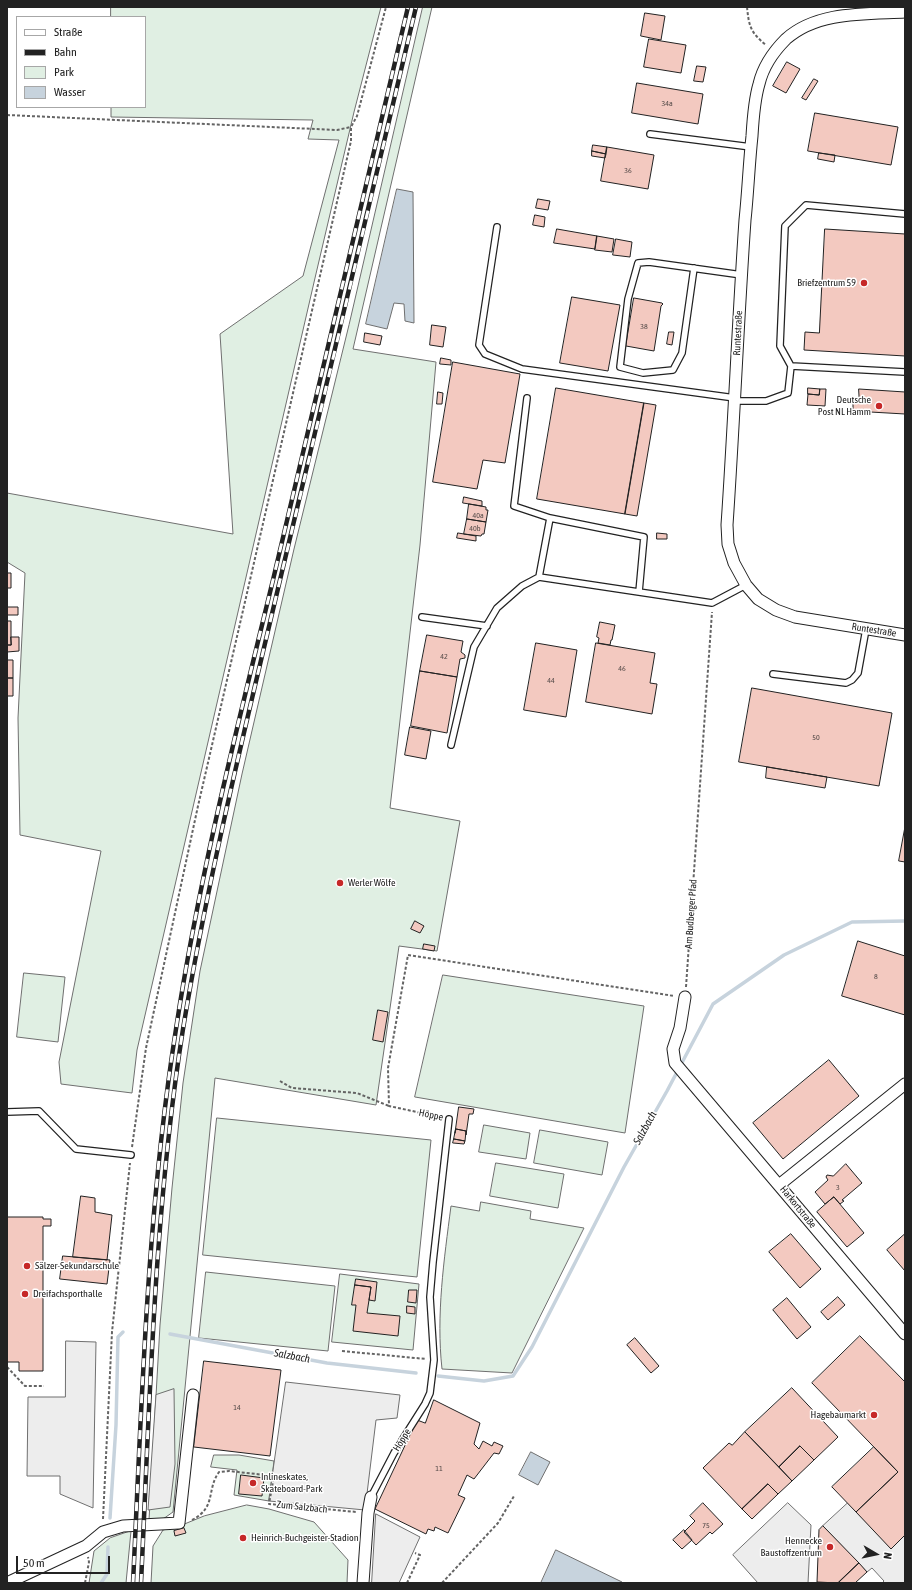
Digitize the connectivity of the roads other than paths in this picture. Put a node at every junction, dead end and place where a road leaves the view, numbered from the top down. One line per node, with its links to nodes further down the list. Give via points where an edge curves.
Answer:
1 (905, 12): 3 (street, Runtestraße, via 824,20 798,31 787,39 764,67 754,107)
2 (650, 134): 3 (lane)
3 (751, 147): 7 (street, Runtestraße)
4 (905, 214): 8 (lane, via 806,205 785,226 780,346)
5 (497, 227): 11 (lane, via 479,345 485,354 522,369)
6 (694, 268): 6 (lane, via 638,262 628,299 620,367 643,372 673,370 682,353); 7 (lane)
7 (742, 275): 11 (street, Runtestraße)
8 (791, 366): 9 (lane); 11 (lane, via 788,393 766,401)
9 (905, 372)
10 (527, 398): 12 (lane, via 514,506)
11 (735, 400): 14 (street, Runtestraße, via 728,544 734,564)
12 (550, 518): 13 (lane); 15 (lane, via 644,537)
13 (539, 577): 15 (lane); 17 (lane, via 522,586 497,608)
14 (746, 585): 15 (lane, via 712,604); 18 (street, Runtestraße, via 758,599 776,610 795,617)
15 (639, 592)
16 (422, 617): 17 (lane)
17 (486, 626): 21 (lane, via 474,647)
18 (866, 629): 19 (street, Runtestraße); 20 (lane, via 858,673 846,683)
19 (905, 635)
20 (773, 674)
21 (451, 745)
22 (685, 998): 27 (street, via 680,1028 673,1049 675,1063)
23 (905, 1084): 27 (street, Harkortstraße)
24 (7, 1112): 26 (lane, via 39,1111 76,1149)
25 (449, 1119): 30 (lane, Höppe, via 430,1297 434,1360 430,1393)
26 (131, 1155)
27 (778, 1185): 28 (street, Harkortstraße)
28 (905, 1334)
29 (193, 1395): 31 (street, via 179,1523 123,1526 103,1532 86,1546)
30 (371, 1497): 32 (street, Höppe)
31 (7, 1583)
32 (363, 1583)

